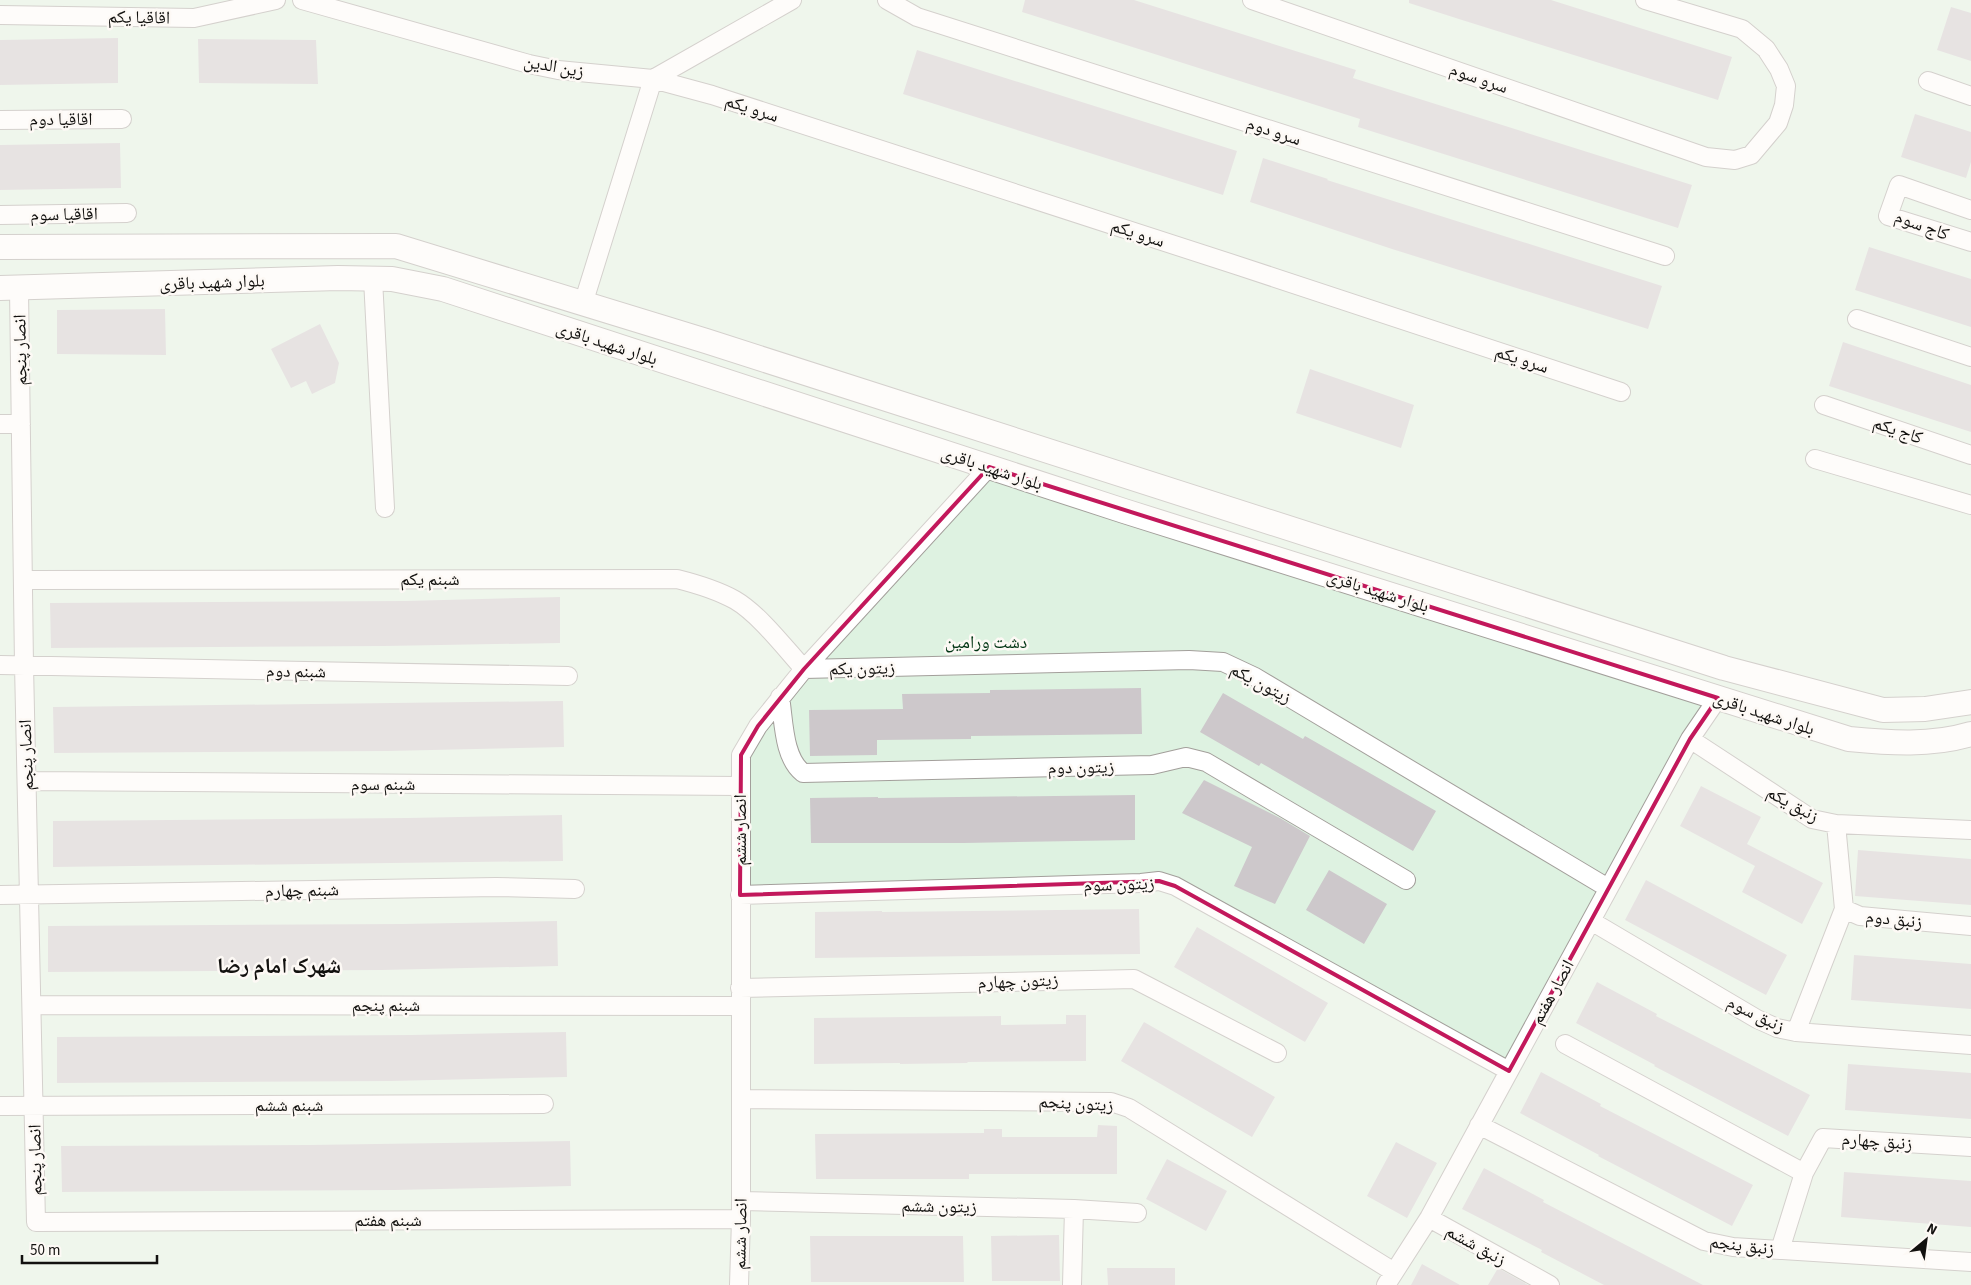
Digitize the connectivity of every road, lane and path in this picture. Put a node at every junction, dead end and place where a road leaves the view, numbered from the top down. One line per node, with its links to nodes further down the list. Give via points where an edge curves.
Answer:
1 (276, 0): 7 (street, اقاقیا یکم, via 194,18)
2 (302, 0): 8 (street, زین الدین, via 529,64)
3 (792, 0): 8 (street)
4 (887, 0): 18 (street, سرو دوم, via 917,18)
5 (1252, 0): 6 (street, سرو سوم, via 1706,157 1735,160 1752,155 1778,123 1786,86 1766,49 1742,29)
6 (1645, 0)
7 (0, 16)
8 (653, 79): 21 (street); 24 (street, سرو یکم, via 760,110)
9 (1928, 81): 10 (street)
10 (1971, 96)
11 (122, 119): 12 (street, اقاقیا دوم)
12 (0, 120)
13 (1971, 210): 16 (street, کاج سوم, via 1899,185 1888,216)
14 (127, 213): 15 (street, اقاقیا سوم)
15 (0, 215)
16 (1971, 242)
17 (0, 247): 21 (street, بلوار شهید باقری, via 396,246)
18 (1665, 256)
19 (373, 279): 20 (street, بلوار شهید باقری); 31 (street, بلوار شهید باقری, via 392,279 444,289); 33 (street)
20 (9, 288): 27 (street, انصار پنجم)
21 (583, 304): 28 (street, بلوار شهید باقری)
22 (1857, 319): 23 (street)
23 (1971, 357)
24 (1621, 392)
25 (1824, 405): 29 (street, کاج یکم)
26 (0, 424): 27 (street)
27 (21, 424): 34 (street, انصار پنجم)
28 (1002, 436): 31 (street); 41 (street, بلوار شهید باقری, via 1724,668 1883,710 1925,709)
29 (1971, 456)
30 (1815, 459): 32 (street)
31 (989, 467): 37 (street, انصار ششم); 40 (street, بلوار شهید باقری)
32 (1971, 505)
33 (384, 508)
34 (23, 580): 36 (street, انصار پنجم); 37 (street, شبنم یکم, via 677,579 703,585 737,601 767,627)
35 (0, 665): 36 (street, شبنم دوم)
36 (24, 665): 38 (street, شبنم دوم); 44 (street, انصار پنجم)
37 (804, 669): 39 (street, انصار ششم); 49 (street, زیتون یکم, via 1189,660 1223,662 1255,677)
38 (568, 676)
39 (780, 697): 45 (street, انصار ششم, via 741,755); 48 (street, زیتون دوم, via 790,756 794,766 803,772 1152,765 1186,757 1206,762)
40 (1718, 698): 42 (street, بلوار شهید باقری, via 1849,739 1892,744 1949,740); 43 (street, انصار هفتم)
41 (1971, 702)
42 (1971, 734)
43 (1690, 739): 46 (street, زنبق یکم, via 1812,819); 49 (street, انصار هفتم)
44 (27, 781): 45 (street, شبنم سوم); 53 (street, انصار پنجم)
45 (740, 786): 52 (street, انصار ششم)
46 (1836, 824): 47 (street, زنبق یکم); 54 (street, زنبق دوم)
47 (1971, 830)
48 (1406, 880)
49 (1608, 888): 55 (street, انصار هفتم)
50 (575, 889): 53 (street, شبنم چهارم, via 496,887)
51 (0, 895): 53 (street, شبنم چهارم)
52 (740, 895): 57 (street, انصار ششم); 63 (street, زیتون سوم, via 1158,881 1176,886)
53 (30, 896): 58 (street, انصار پنجم)
54 (1844, 909): 56 (street, زنبق دوم, via 1860,916); 59 (street)
55 (1591, 921): 59 (street, زنبق سوم, via 1757,1019); 63 (street, انصار هفتم)
56 (1971, 926)
57 (740, 997): 58 (street, شبنم پنجم); 62 (street, زیتون چهارم, via 1134,979); 64 (street, انصار ششم)
58 (32, 1005): 67 (street, انصار پنجم)
59 (1796, 1032): 61 (street, زنبق سوم)
60 (1565, 1044): 70 (street)
61 (1971, 1046)
62 (1277, 1053)
63 (1509, 1071): 68 (street, انصار هفتم)
64 (741, 1099): 71 (street, انصار ششم); 79 (street, زیتون پنجم, via 1111,1102 1129,1108)
65 (544, 1104): 67 (street, شبنم ششم)
66 (0, 1106): 67 (street, شبنم ششم)
67 (34, 1106): 76 (street, انصار پنجم)
68 (1480, 1125): 74 (street, انصار هفتم); 77 (street, زنبق پنجم, via 1704,1241 1733,1247)
69 (1971, 1147): 70 (street, زنبق چهارم, via 1823,1138)
70 (1804, 1173): 77 (street)
71 (741, 1201): 72 (street, زیتون ششم); 75 (street, انصار ششم)
72 (1074, 1209): 73 (street, زیتون ششم); 81 (street)
73 (1137, 1213)
74 (1429, 1218): 79 (street, انصار هفتم); 82 (street, زنبق ششم)
75 (741, 1219): 76 (street, شبنم هفتم); 80 (street, انصار ششم)
76 (36, 1222)
77 (1780, 1250): 78 (street, زنبق پنجم)
78 (1971, 1262)
79 (1390, 1278)
80 (739, 1285)
81 (1072, 1285)
82 (1550, 1285)

